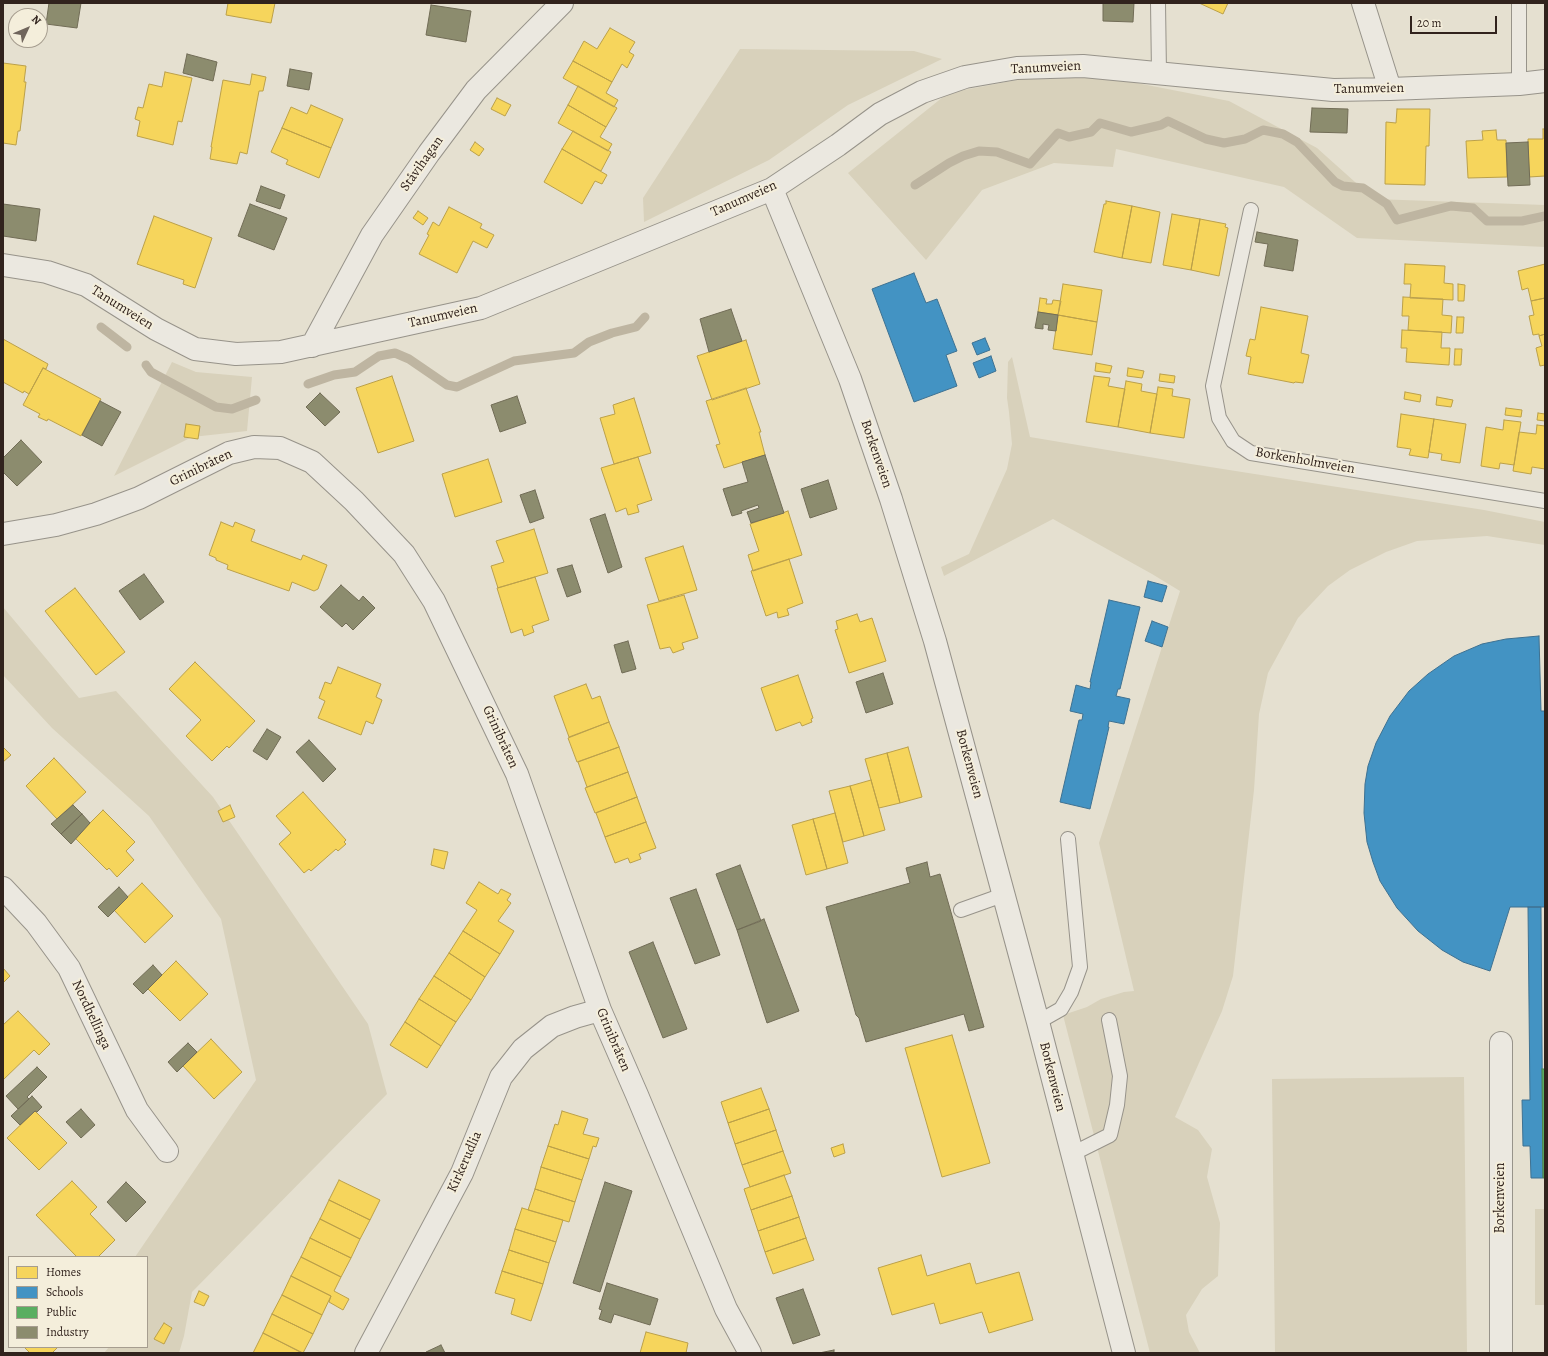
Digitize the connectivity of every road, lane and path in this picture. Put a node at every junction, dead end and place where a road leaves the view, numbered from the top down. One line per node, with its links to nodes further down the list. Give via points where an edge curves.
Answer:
1 (562, 3): 12 (street, Ståvihagan, via 476,90 429,153 372,235)
2 (1158, 3): 5 (lane)
3 (1363, 3): 8 (street)
4 (1519, 3): 7 (lane)
5 (1159, 73): 8 (street, Tanumveien, via 1332,90); 9 (street, Tanumveien, via 1083,66 1017,68 965,77 922,92 880,114)
6 (1545, 81): 7 (street, Tanumveien)
7 (1519, 84): 8 (street, Tanumveien)
8 (1390, 90)
9 (772, 189): 12 (street, Tanumveien, via 481,308); 17 (street, Borkenveien, via 850,379 892,499 935,641)
10 (1251, 210): 13 (lane, Borkenholmveien, via 1213,386 1219,418 1233,441 1251,452)
11 (3, 265): 12 (street, Tanumveien, via 47,272 86,285 156,329 195,349 236,354 281,352)
12 (312, 346)
13 (1545, 500)
14 (3, 534): 19 (street, Grinibråten, via 56,525 96,514 139,498 235,451 254,447 280,448 312,462 354,501 404,554 434,601 517,774)
15 (1068, 839): 21 (lane, via 1080,967 1071,992 1061,1009)
16 (3, 888): 23 (street, Nordhellinga, via 36,923 69,968 137,1110)
17 (1004, 895): 18 (lane); 21 (street, Borkenveien)
18 (961, 910)
19 (600, 1010): 25 (street, Kirkerudlia, via 552,1026 523,1049 501,1077 462,1173); 26 (street, Grinibråten, via 726,1309)
20 (1109, 1020): 24 (lane, via 1120,1076 1110,1135)
21 (1038, 1022): 24 (street, Borkenveien)
22 (1501, 1043): 28 (street, Borkenveien)
23 (167, 1151)
24 (1072, 1154): 27 (street, Borkenveien)
25 (366, 1353)
26 (750, 1353)
27 (1124, 1353)
28 (1501, 1353)

